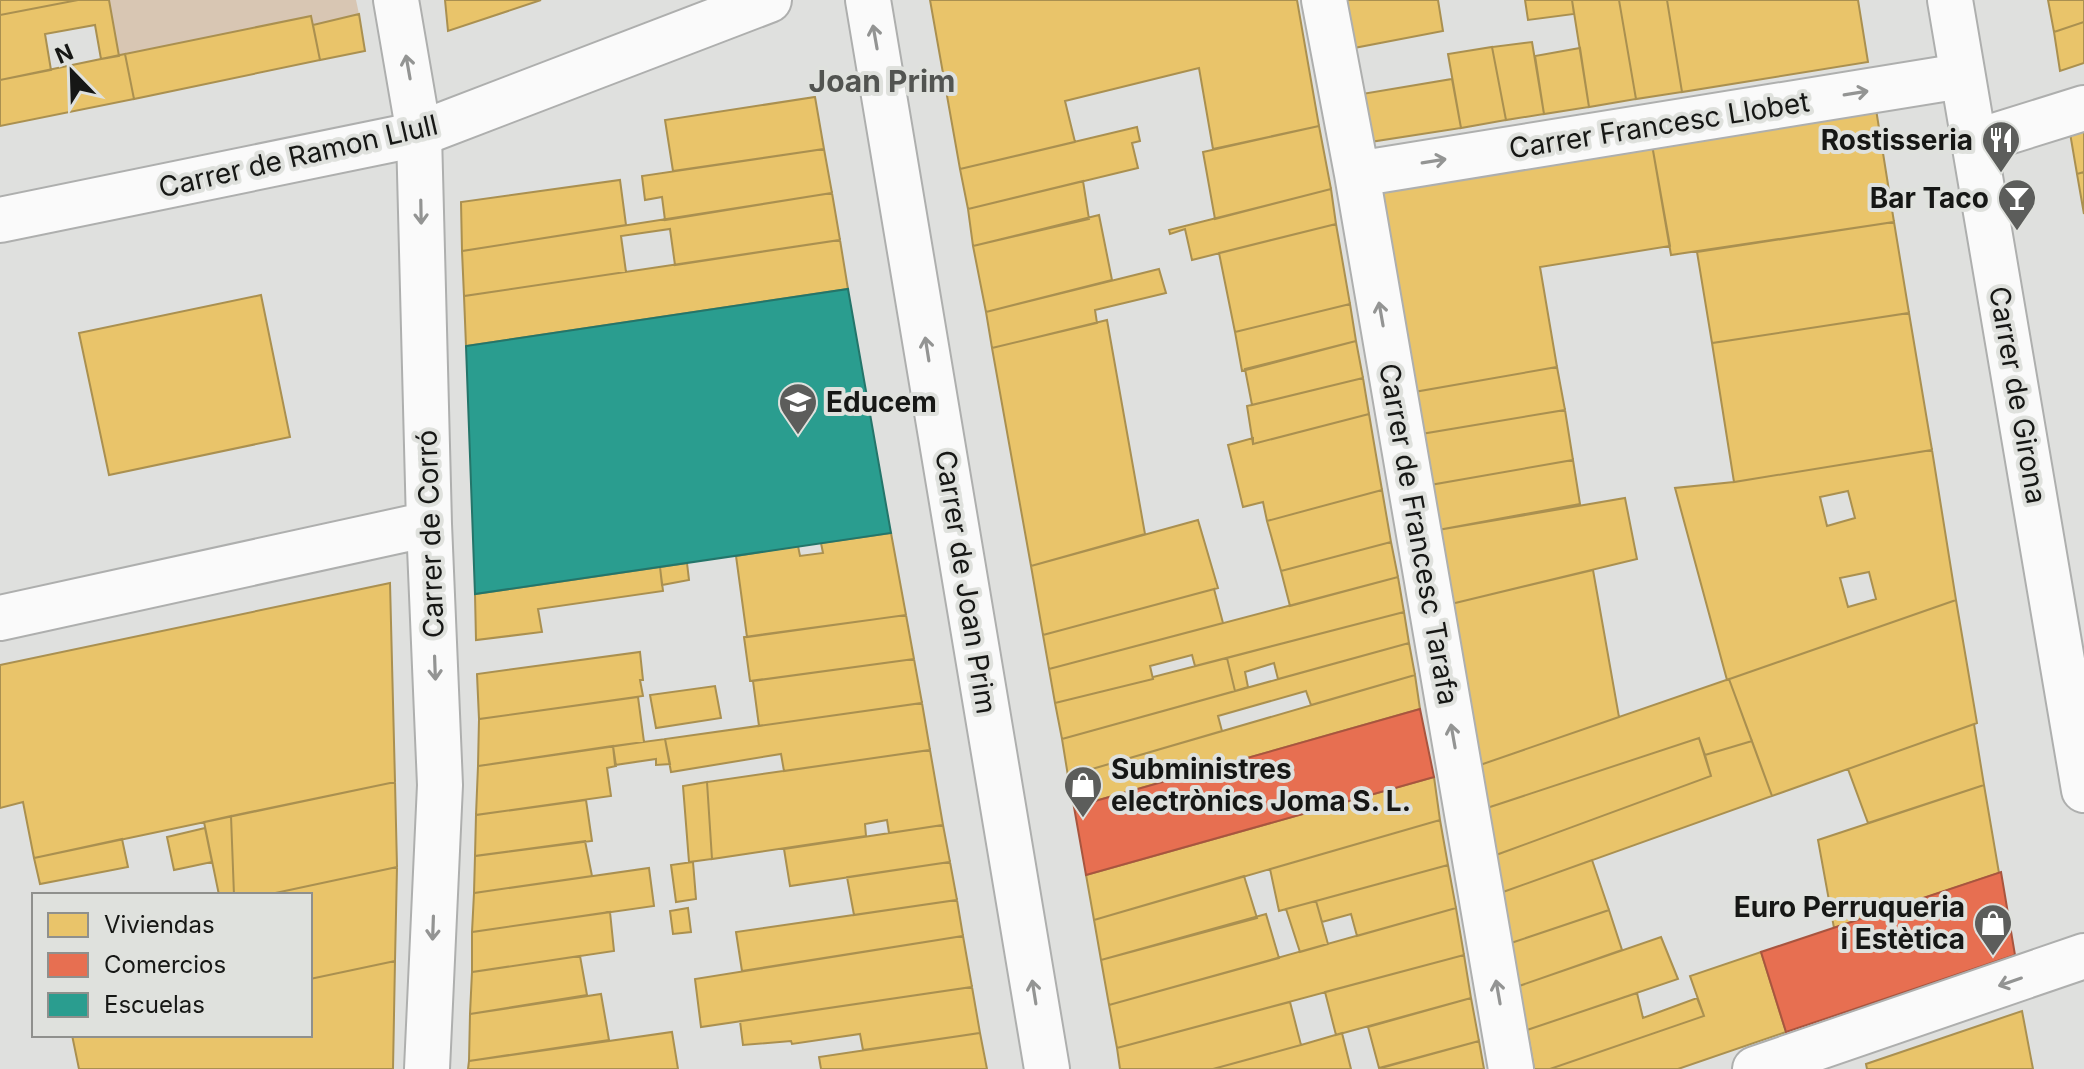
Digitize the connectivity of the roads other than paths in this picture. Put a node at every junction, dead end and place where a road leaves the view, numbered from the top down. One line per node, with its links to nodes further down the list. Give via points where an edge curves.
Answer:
1 (396, 0): 8 (street, Carrer de Corró, one-way to 1)
2 (769, 0): 8 (street, Carrer de Ramon Llull)
3 (868, 0): 17 (street, Carrer de Joan Prim, one-way to 3)
4 (1324, 0): 10 (street, Carrer de Francesc Tarafa)
5 (1950, 0): 6 (street, Carrer de Girona)
6 (1961, 76): 9 (street, Carrer de Girona); 10 (street, Carrer Francesc Llobet, one-way to 6)
7 (2084, 108): 9 (street)
8 (419, 134): 11 (street, Carrer de Ramon Llull); 12 (street, Carrer de Corró, one-way to 12)
9 (1975, 142): 14 (street, Carrer de Girona)
10 (1357, 174): 18 (street, Carrer de Francesc Tarafa, one-way to 10)
11 (0, 220)
12 (429, 524): 13 (street); 16 (street, Carrer de Corró, one-way to 16, via 440,785)
13 (0, 618)
14 (2084, 790)
15 (2084, 956): 19 (street, one-way to 19)
16 (427, 1069)
17 (1047, 1069)
18 (1511, 1069)
19 (1755, 1069)

